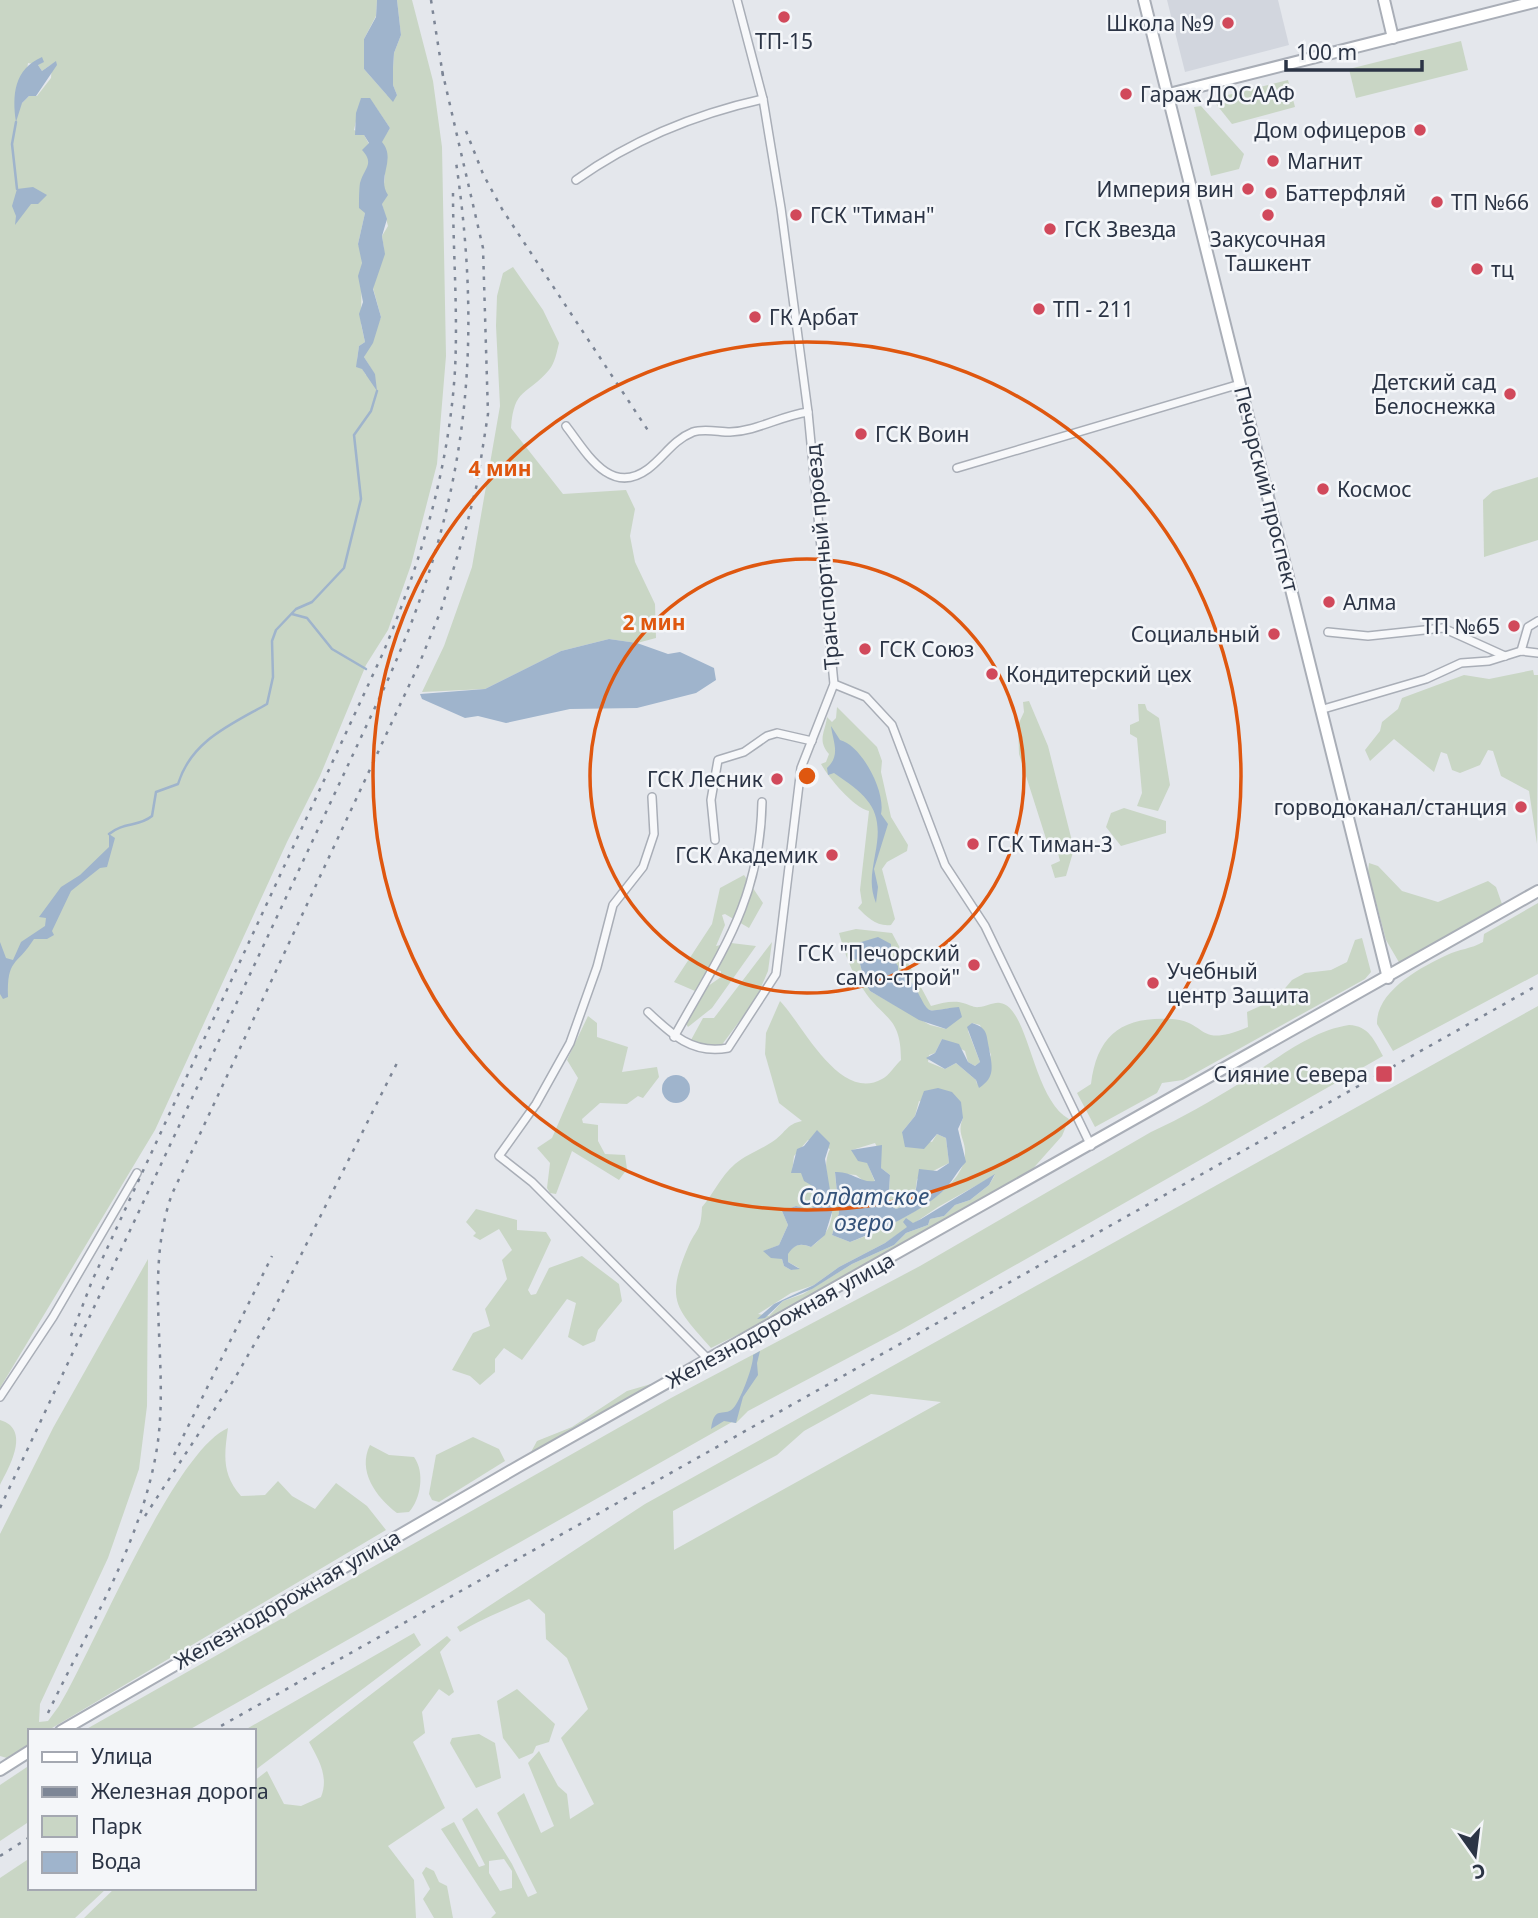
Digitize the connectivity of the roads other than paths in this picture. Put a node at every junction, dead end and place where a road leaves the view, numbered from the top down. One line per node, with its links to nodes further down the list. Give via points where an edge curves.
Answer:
1 (737, 0): 7 (street, Транспортный проезд)
2 (1144, 0): 6 (main road, Печорский проспект)
3 (1384, 0): 5 (main road)
4 (1538, 1): 5 (main road)
5 (1393, 38): 6 (main road)
6 (1168, 94): 9 (main road, Печорский проспект)
7 (763, 99): 8 (street, via 719,109 623,149); 10 (street, Транспортный проезд)
8 (576, 180)
9 (1240, 384): 12 (street); 19 (main road, Печорский проспект)
10 (807, 412): 11 (street, via 733,432 696,431 677,441 648,469 617,478 603,473); 18 (street, Транспортный проезд)
11 (566, 426)
12 (957, 468)
13 (1538, 621): 15 (street, via 1528,627)
14 (1328, 632): 17 (street, via 1368,636 1443,628)
15 (1521, 651): 16 (street); 17 (street)
16 (1538, 653)
17 (1505, 656): 19 (street, via 1461,663 1426,679)
18 (834, 684): 20 (street, Транспортный проезд); 28 (street, via 866,697 892,725 945,865 985,926)
19 (1320, 710): 25 (main road, Печорский проспект)
20 (812, 741): 23 (street, via 777,733 744,752 718,760 711,800); 27 (street, Транспортный проезд, via 802,768 775,974 728,1048 713,1051)
21 (652, 797): 30 (street, via 654,834 643,867 613,905 570,1043 536,1104 499,1156 533,1182)
22 (762, 802): 27 (street, via 757,864 741,914)
23 (715, 840)
24 (1538, 891): 25 (main road, Железнодорожная улица)
25 (1388, 978): 28 (main road, Железнодорожная улица)
26 (648, 1012): 27 (street, Транспортный проезд)
27 (674, 1037)
28 (1091, 1146): 30 (main road, Железнодорожная улица)
29 (137, 1174): 31 (street)
30 (710, 1361): 32 (main road, Железнодорожная улица)
31 (0, 1397)
32 (64, 1729)
33 (28, 1752): 34 (main road)
34 (0, 1770)

